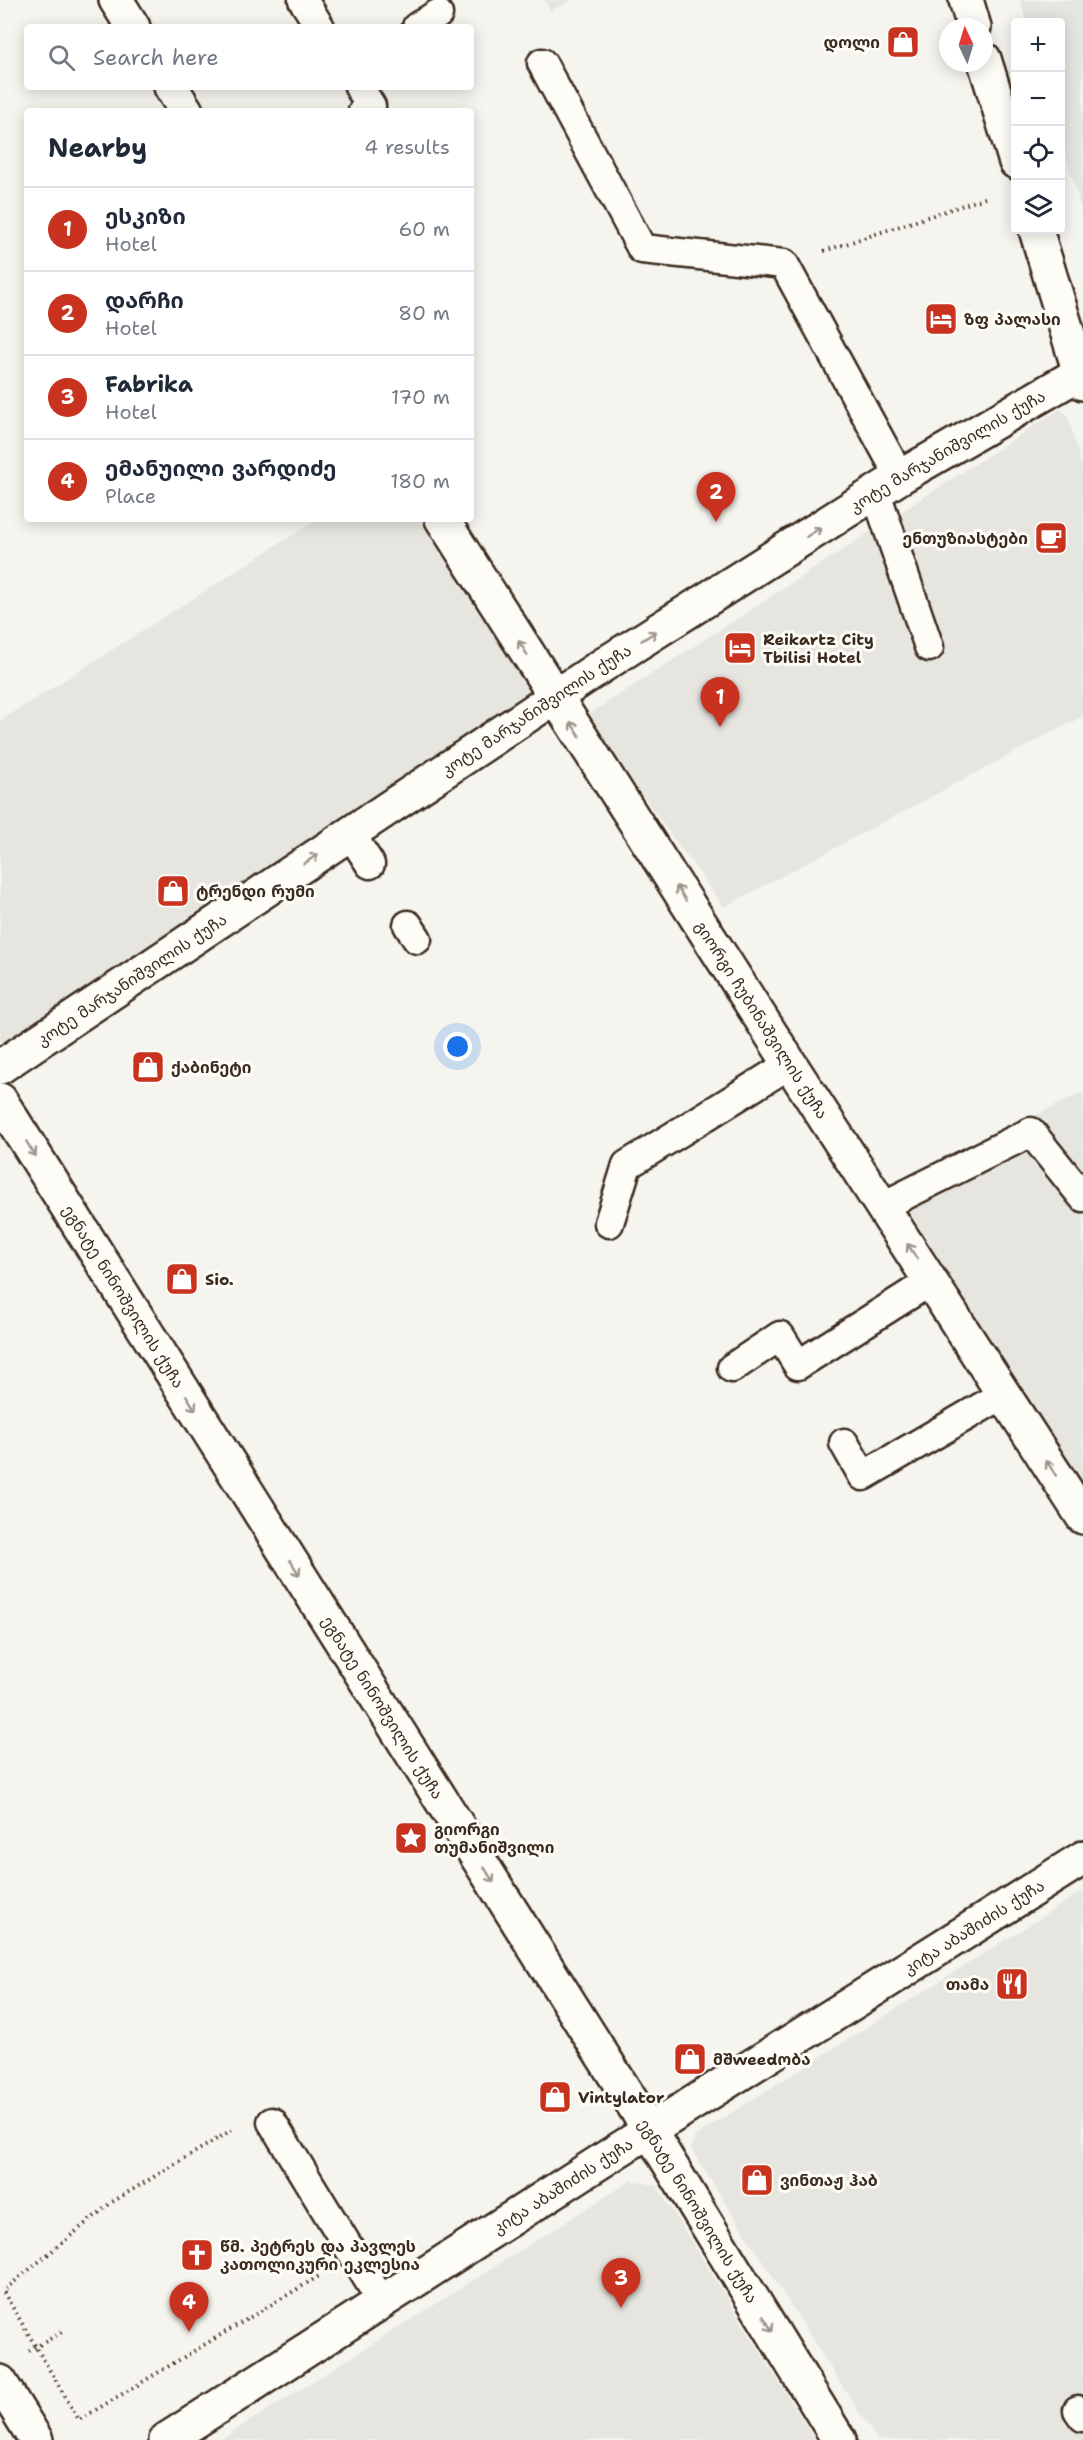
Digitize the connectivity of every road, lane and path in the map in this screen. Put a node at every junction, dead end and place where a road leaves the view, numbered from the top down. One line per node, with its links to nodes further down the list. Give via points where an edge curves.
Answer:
1 (116, 0): 5 (street)
2 (303, 0): 6 (lane)
3 (966, 0): 4 (street)
4 (971, 18)
5 (131, 24)
6 (318, 24)
7 (542, 63): 16 (lane, via 642,249)
8 (988, 72): 13 (street)
9 (173, 90): 11 (street)
10 (361, 90): 12 (lane, via 371,106)
11 (184, 108)
12 (368, 108)
13 (1011, 146)
14 (988, 197): 16 (path)
15 (1037, 234): 17 (street)
16 (784, 264): 18 (lane)
17 (1082, 376): 18 (street, კოტე მარჯანიშვილის ქუჩა)
18 (888, 485): 20 (lane); 21 (street, კოტე მარჯანიშვილის ქუჩა, one-way to 18)
19 (444, 522): 21 (street, გიორგი ჩუბინაშვილის ქუჩა, one-way to 19)
20 (929, 647)
21 (555, 697): 22 (street, კოტე მარჯანიშვილის ქუჩა); 24 (street, გიორგი ჩუბინაშვილის ქუჩა, one-way to 21)
22 (350, 833): 23 (lane); 25 (street, კოტე მარჯანიშვილის ქუჩა, one-way to 22)
23 (370, 864)
24 (790, 1065): 28 (street, გიორგი ჩუბინაშვილის ქუჩა); 29 (lane, via 627,1165)
25 (0, 1067)
26 (0, 1100): 37 (street, ეგნატე ნინოშვილის ქუჩა, one-way to 37)
27 (1083, 1197): 28 (lane, via 1031,1132)
28 (883, 1206): 30 (street, გიორგი ჩუბინაშვილის ქუჩა, one-way to 28)
29 (609, 1223)
30 (931, 1281): 31 (lane, via 798,1365 780,1336); 32 (street, გიორგი ჩუბინაშვილის ქუჩა)
31 (732, 1368)
32 (1004, 1394): 33 (lane, via 863,1476); 34 (street, გიორგი ჩუბინაშვილის ქუჩა, one-way to 32)
33 (844, 1443)
34 (1083, 1517)
35 (1083, 1858): 37 (street, კიტა აბაშიძის ქუჩა)
36 (272, 2122): 38 (lane); 41 (path, via 232,2130 112,2202 3,2291)
37 (650, 2130): 39 (street, კიტა აბაშიძის ქუჩა); 45 (street, ეგნატე ნინოშვილის ქუჩა, one-way to 45)
38 (353, 2255): 39 (lane); 41 (path, via 80,2420)
39 (382, 2302): 44 (street, კიტა აბაშიძის ქუჩა)
40 (62, 2332): 41 (path)
41 (36, 2346)
42 (0, 2382): 43 (street)
43 (36, 2440)
44 (166, 2440)
45 (838, 2440)

